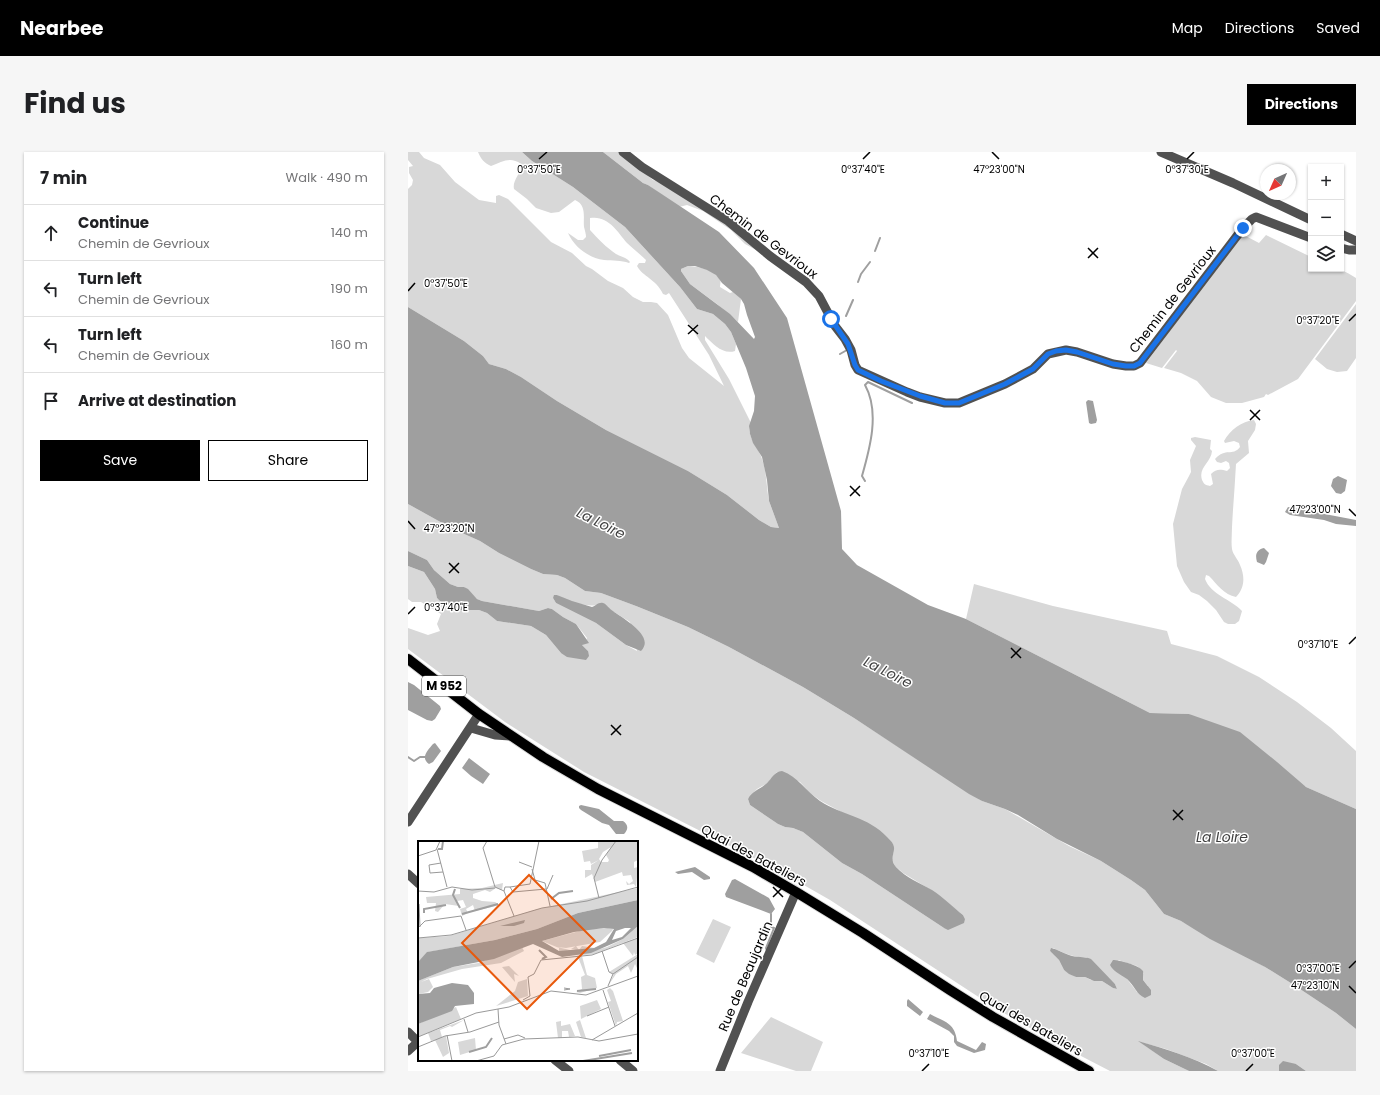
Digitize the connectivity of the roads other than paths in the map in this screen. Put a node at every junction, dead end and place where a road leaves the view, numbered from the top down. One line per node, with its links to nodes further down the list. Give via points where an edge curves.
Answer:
1 (623, 152): 5 (street, Chemin de Gevrioux, via 642,167 728,221 806,282 819,296 835,326 845,338 858,370 920,396 945,403 959,403 1005,384 1033,369 1048,354 1056,351 1077,352 1113,364 1134,366 1140,363 1252,219 1256,218)
2 (1161, 152): 3 (street)
3 (1308, 219)
4 (1344, 235): 6 (street)
5 (1308, 237)
6 (1356, 241)
7 (1344, 249): 8 (street)
8 (1356, 250)
9 (408, 659): 10 (main road, Quai des Bateliers / M 952)
10 (479, 714): 11 (street); 12 (main road, Quai des Bateliers / M 952)
11 (471, 728): 12 (street, via 495,735); 13 (street)
12 (511, 736): 16 (main road, Quai des Bateliers / M 952, via 598,789 753,867)
13 (408, 822)
14 (408, 874): 15 (street)
15 (418, 883)
16 (796, 892): 24 (street, Rue de Beaujardin); 25 (main road, Quai des Bateliers / M 952, via 863,932 950,990)
17 (408, 1032): 18 (street)
18 (418, 1042): 19 (street)
19 (408, 1052)
20 (557, 1061): 22 (street)
21 (621, 1061): 23 (street)
22 (569, 1071)
23 (633, 1071)
24 (720, 1071)
25 (1089, 1071)

